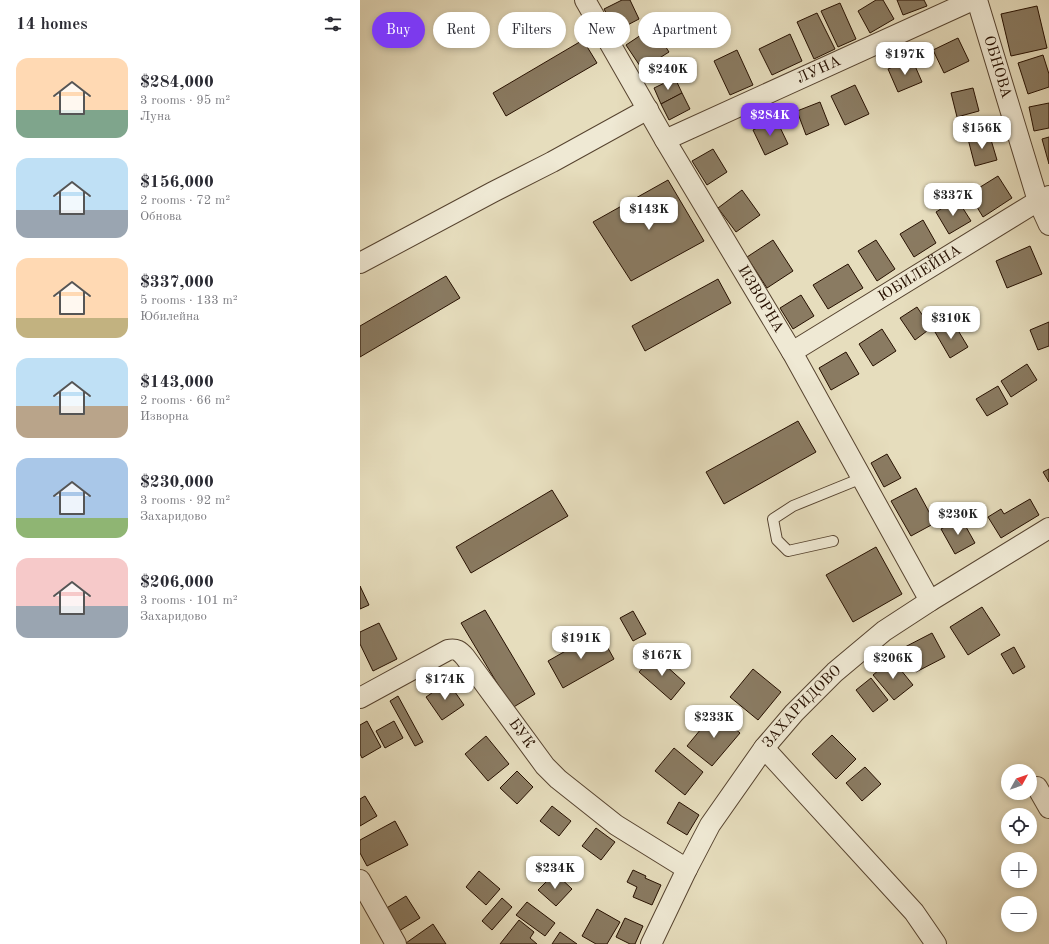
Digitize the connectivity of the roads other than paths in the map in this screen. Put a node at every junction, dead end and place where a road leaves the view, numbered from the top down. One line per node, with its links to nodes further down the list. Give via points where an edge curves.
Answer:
1 (585, 0): 4 (street, ИЗВОРНА)
2 (973, 0): 5 (street, ЛУНА)
3 (977, 0): 6 (street, ОБНОВА)
4 (648, 109): 5 (street, ИЗВОРНА); 8 (street)
5 (665, 140): 9 (street, ИЗВОРНА)
6 (1043, 199): 7 (street, ОБНОВА); 9 (street, ЮБИЛЕЙНА)
7 (1049, 224)
8 (360, 263)
9 (792, 352): 10 (street, ИЗВОРНА)
10 (862, 478): 12 (lane, via 793,506 773,519 777,540 788,551); 13 (street, ИЗВОРНА)
11 (1049, 528): 13 (street, ЗАХАРИДОВО)
12 (833, 541)
13 (930, 601): 15 (street, ЗАХАРИДОВО, via 884,631 835,672)
14 (360, 698): 18 (street, БУК, via 448,650 461,652 558,779 620,828)
15 (764, 748): 18 (street, ЗАХАРИДОВО, via 710,825); 22 (street, via 914,912)
16 (1037, 787): 17 (street)
17 (1049, 808)
18 (687, 869): 21 (street, ЗАХАРИДОВО)
19 (360, 880): 20 (street)
20 (396, 944)
21 (651, 944)
22 (936, 944)

